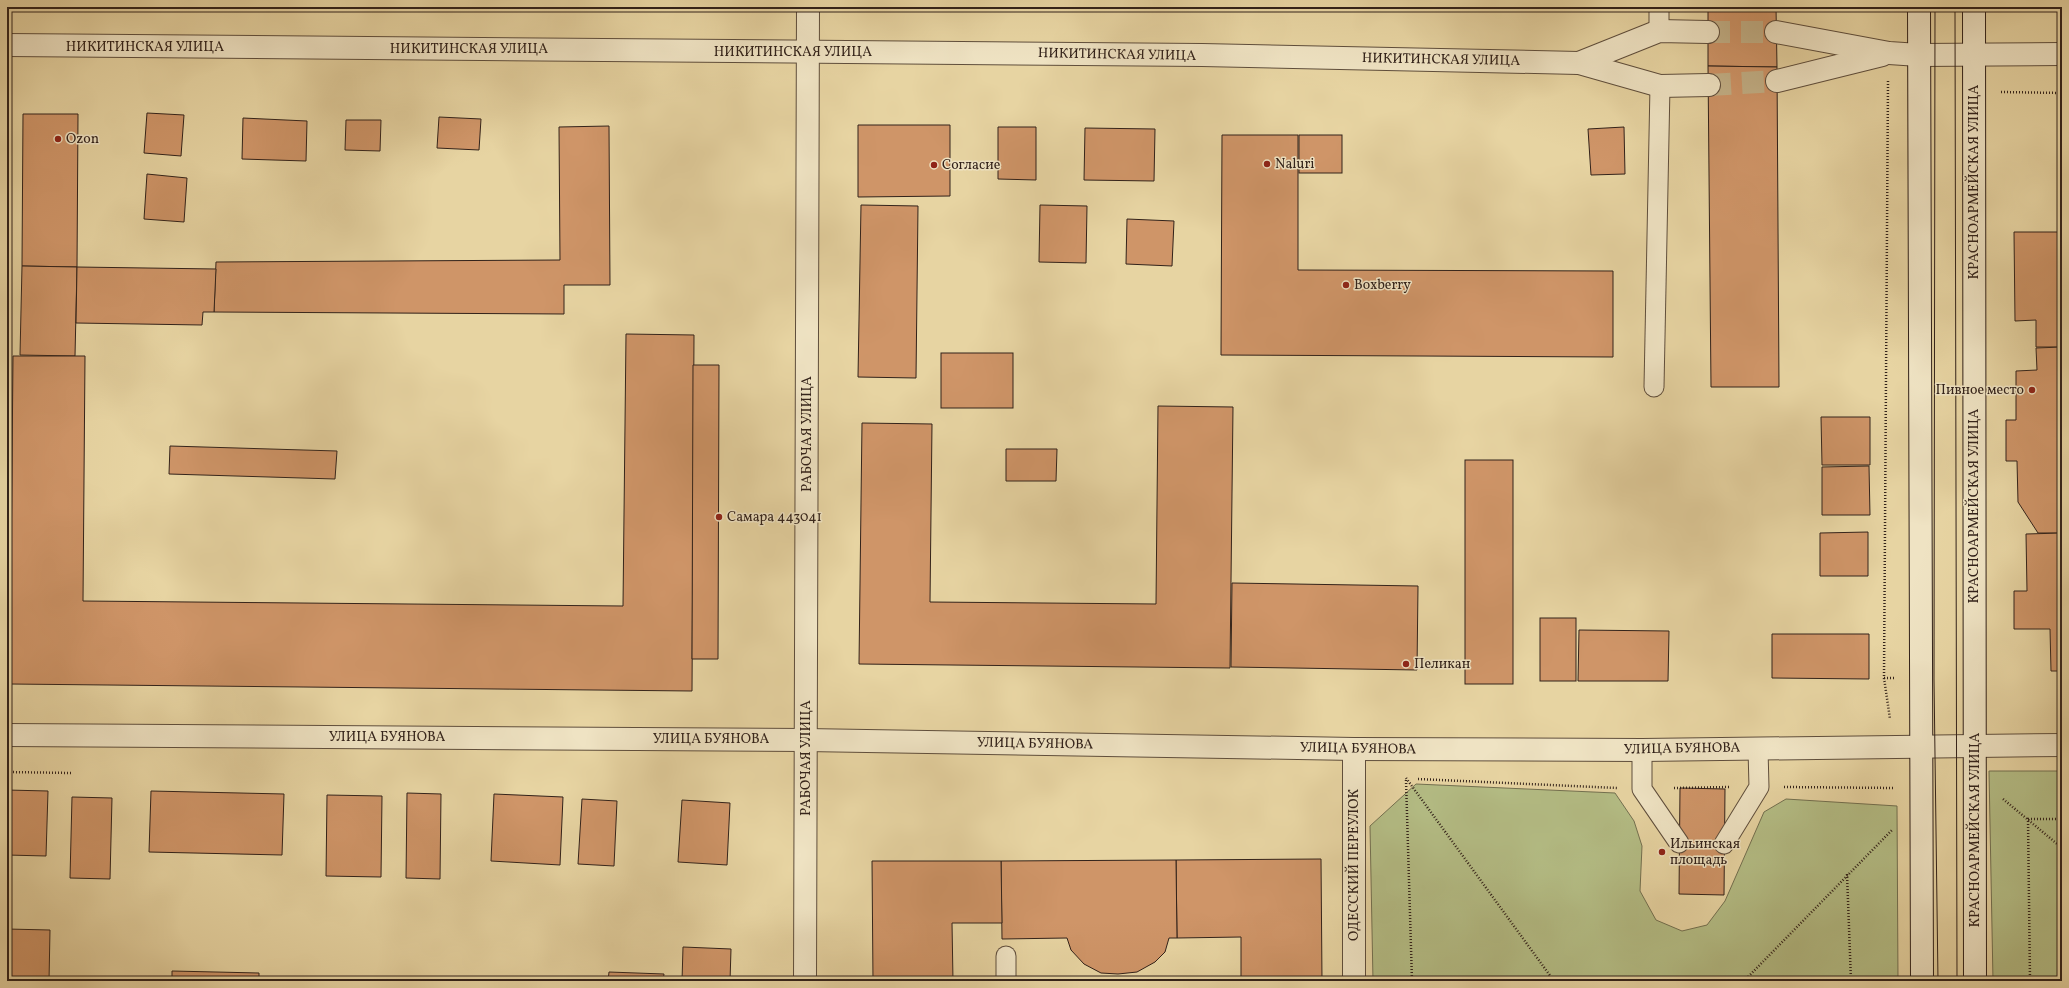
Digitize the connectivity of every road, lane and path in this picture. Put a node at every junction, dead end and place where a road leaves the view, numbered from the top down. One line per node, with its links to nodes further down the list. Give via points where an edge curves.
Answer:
1 (808, 7): 11 (street, РАБОЧАЯ УЛИЦА)
2 (1659, 7): 7 (lane)
3 (1919, 7): 15 (street)
4 (1974, 7): 13 (street, КРАСНОАРМЕЙСКАЯ УЛИЦА)
5 (2000, 9): 6 (path)
6 (2062, 9)
7 (1659, 31): 8 (street, НИКИТИНСКАЯ УЛИЦА); 16 (street, НИКИТИНСКАЯ УЛИЦА)
8 (1708, 32)
9 (1776, 32): 12 (street)
10 (7, 45): 11 (street, НИКИТИНСКАЯ УЛИЦА)
11 (808, 52): 16 (street, НИКИТИНСКАЯ УЛИЦА, via 1202,55); 24 (street, РАБОЧАЯ УЛИЦА)
12 (1888, 53): 15 (street); 17 (street); 26 (path, via 1884,678)
13 (1974, 54): 14 (street); 15 (street); 28 (street, КРАСНОАРМЕЙСКАЯ УЛИЦА)
14 (2062, 54)
15 (1919, 55): 27 (street)
16 (1579, 63): 19 (street, НИКИТИНСКАЯ УЛИЦА)
17 (1777, 81)
18 (1709, 85): 19 (street, НИКИТИНСКАЯ УЛИЦА)
19 (1660, 86): 22 (lane)
20 (1994, 92): 21 (path)
21 (2062, 93)
22 (1654, 387)
23 (7, 735): 24 (street, УЛИЦА БУЯНОВА)
24 (806, 740): 30 (street, УЛИЦА БУЯНОВА); 43 (street, РАБОЧАЯ УЛИЦА)
25 (2062, 745): 28 (street, УЛИЦА БУЯНОВА)
26 (1893, 746): 27 (street, УЛИЦА БУЯНОВА); 29 (street, УЛИЦА БУЯНОВА)
27 (1921, 747): 28 (street, УЛИЦА БУЯНОВА); 52 (street)
28 (1975, 747): 53 (street, КРАСНОАРМЕЙСКАЯ УЛИЦА)
29 (1758, 748): 31 (street, УЛИЦА БУЯНОВА); 39 (lane, via 1759,787)
30 (1354, 749): 31 (street, УЛИЦА БУЯНОВА); 45 (street, ОДЕССКИЙ ПЕРЕУЛОК)
31 (1642, 750): 38 (lane, via 1642,789)
32 (7, 772): 33 (path)
33 (71, 773)
34 (1999, 796): 35 (path)
35 (2028, 819): 36 (path); 40 (path); 54 (path)
36 (2062, 819)
37 (1897, 826): 41 (path)
38 (1679, 843)
39 (1724, 844)
40 (2062, 848)
41 (1847, 874): 50 (path); 51 (path)
42 (1006, 956): 44 (lane)
43 (805, 981)
44 (1006, 981)
45 (1354, 981)
46 (1412, 981): 47 (path, via 1406,778)
47 (1554, 981)
48 (1623, 981): 49 (path, via 1644,978)
49 (1669, 981)
50 (1744, 981)
51 (1851, 981)
52 (1922, 981)
53 (1975, 981)
54 (2030, 981)

